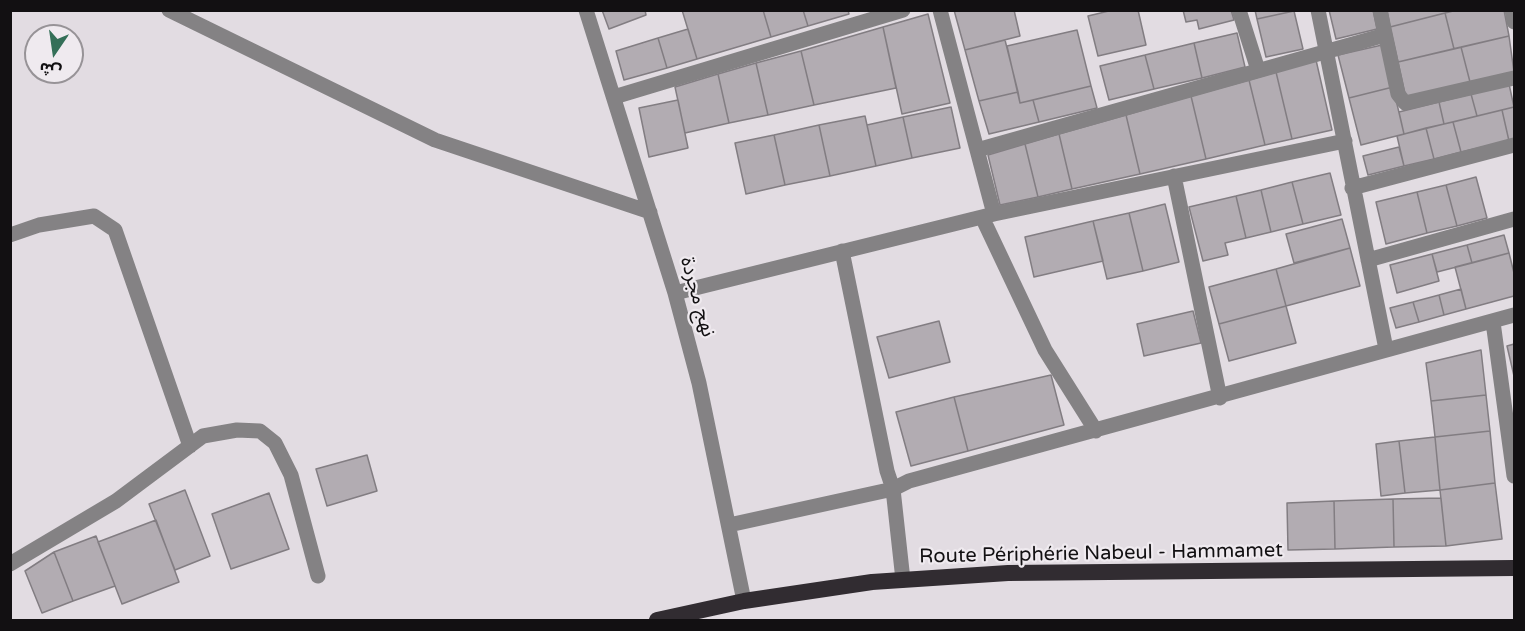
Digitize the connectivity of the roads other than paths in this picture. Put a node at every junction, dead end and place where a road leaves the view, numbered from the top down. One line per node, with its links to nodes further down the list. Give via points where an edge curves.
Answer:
1 (169, 10): 20 (street, via 435,140)
2 (586, 10): 14 (street, نهج مجردة)
3 (903, 10): 14 (street)
4 (940, 10): 17 (street)
5 (1239, 10): 12 (street)
6 (1318, 10): 11 (street)
7 (1380, 10): 10 (street)
8 (1512, 10): 9 (street)
9 (1515, 22)
10 (1385, 35): 11 (street); 13 (street, via 1398,94 1406,103)
11 (1326, 50): 12 (street); 15 (street)
12 (1258, 70): 17 (street)
13 (1515, 78)
14 (614, 97): 20 (street, نهج مجردة)
15 (1345, 141): 18 (street); 19 (street)
16 (1515, 145): 19 (street)
17 (977, 150): 21 (street)
18 (1174, 176): 21 (street); 31 (street)
19 (1352, 188): 25 (street)
20 (650, 212): 26 (street, نهج مجردة)
21 (988, 215): 24 (street); 32 (street, via 1045,350)
22 (1515, 219): 25 (street)
23 (10, 235): 34 (street, via 39,225 94,216 115,230)
24 (842, 251): 26 (street); 36 (street)
25 (1368, 260): 29 (street)
26 (675, 293): 37 (street, نهج مجردة)
27 (1515, 315): 28 (street)
28 (1493, 322): 29 (street); 30 (street)
29 (1386, 350): 31 (street)
30 (1509, 385): 33 (street)
31 (1220, 398): 32 (street)
32 (1096, 431): 36 (street, via 909,481)
33 (1512, 438): 35 (street)
34 (190, 446): 38 (street, via 116,501); 40 (street, via 203,436 237,430 260,431 275,443 291,475)
35 (1515, 476)
36 (893, 489): 37 (street); 41 (street)
37 (729, 525): 42 (street, نهج مجردة)
38 (10, 564)
39 (1515, 568): 41 (highway, Route Périphérie Nabeul - Hammamet, via 1008,573)
40 (318, 576)
41 (903, 580): 42 (highway, Route Périphérie Nabeul - Hammamet)
42 (744, 601): 43 (highway, Route Périphérie Nabeul - Hammamet)
43 (657, 621)

